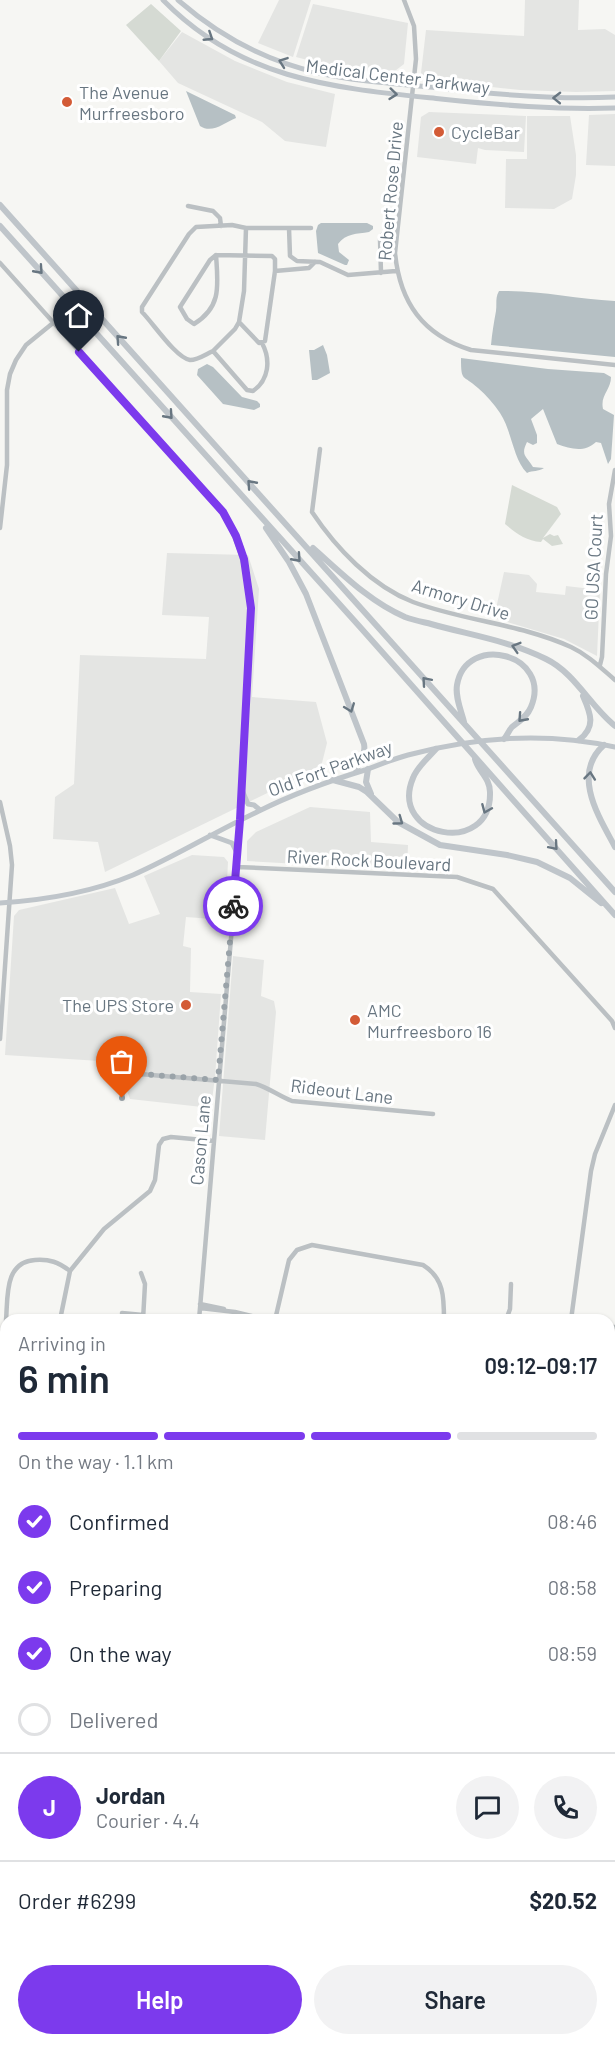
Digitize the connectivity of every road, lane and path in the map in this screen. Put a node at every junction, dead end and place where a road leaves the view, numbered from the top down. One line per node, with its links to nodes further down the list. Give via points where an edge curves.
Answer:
1 (164, 0): 5 (main road, Medical Center Parkway, one-way to 5, via 228,50 285,75 332,86)
2 (178, 0): 4 (main road, Medical Center Parkway, one-way to 2, via 319,73 285,64 221,33)
3 (404, 0): 4 (street, Robert Rose Drive, via 414,26)
4 (414, 85): 5 (street, Robert Rose Drive); 7 (main road, Medical Center Parkway, one-way to 4)
5 (413, 96): 9 (main road, Medical Center Parkway); 17 (street, Robert Rose Drive)
6 (615, 97): 7 (main road, Medical Center Parkway)
7 (581, 98): 9 (street)
8 (615, 108): 9 (main road, Medical Center Parkway)
9 (581, 109)
10 (0, 205): 37 (highway, one-way to 10)
11 (188, 206): 13 (street, via 213,211)
12 (0, 226): 36 (highway, one-way to 36)
13 (221, 226): 14 (street); 28 (street, via 196,227 189,234 142,307 142,312 180,356 190,360)
14 (246, 228): 15 (street); 19 (street)
15 (289, 228): 16 (street); 20 (street, via 290,256 297,261)
16 (311, 228)
17 (396, 233): 23 (street, Robert Rose Drive); 24 (street, via 382,234 380,239)
18 (216, 255): 18 (street, via 180,307 194,324 214,305); 19 (street)
19 (245, 255): 22 (street, via 272,256); 26 (street)
20 (315, 262): 22 (street, via 309,268); 24 (street, via 348,275)
21 (0, 263): 25 (street, Cason Lane)
22 (275, 271): 27 (street)
23 (396, 271): 24 (street); 29 (street, Robert Rose Drive, via 411,309 440,337 456,346 487,353)
24 (381, 273)
25 (52, 322): 31 (street, via 26,345 16,360 10,374); 53 (street, Cason Lane, via 223,512 236,536 244,559 251,608)
26 (239, 322): 27 (street); 28 (street)
27 (262, 343): 28 (street, via 268,357 266,372 264,382 253,391 240,383)
28 (213, 351)
29 (615, 365)
30 (0, 415): 31 (street)
31 (8, 415): 34 (street)
32 (320, 449): 39 (street, Armory Drive, via 312,512 338,546 370,577 412,601 542,636 571,647)
33 (615, 470): 39 (street, GO USA Court, via 609,504 611,536)
34 (3, 471): 35 (street)
35 (1, 506): 38 (street)
36 (258, 515): 49 (highway, one-way to 49); 51 (highway, one-way to 51, via 294,571 364,744)
37 (290, 527): 40 (highway, one-way to 37, via 549,660 519,647 397,613 348,580); 42 (highway, one-way to 37)
38 (0, 528)
39 (600, 665): 41 (street, Armory Drive)
40 (567, 674): 43 (highway); 45 (highway, via 588,709 591,727)
41 (615, 680)
42 (465, 725): 44 (highway, one-way to 44, via 457,697 460,676 472,661 490,654 506,655 522,663 534,689 530,709); 62 (highway)
43 (615, 726)
44 (504, 739): 45 (main road, Old Fort Parkway); 48 (main road, Old Fort Parkway)
45 (579, 740): 46 (main road, Old Fort Parkway)
46 (604, 745): 47 (main road, Old Fort Parkway); 59 (highway, one-way to 46, via 589,789 592,762)
47 (615, 747)
48 (436, 749): 49 (highway, one-way to 48, via 489,783 490,800 474,826 449,834 430,829 422,822 410,797 413,778); 50 (main road, Old Fort Parkway)
49 (474, 755): 65 (highway, one-way to 65)
50 (368, 769): 51 (main road, Old Fort Parkway); 54 (highway, via 366,782)
51 (356, 772): 52 (main road, Old Fort Parkway)
52 (333, 780): 54 (highway, via 359,787); 56 (main road, Old Fort Parkway)
53 (242, 790): 56 (main road, via 248,804); 57 (street, Cason Lane)
54 (377, 801): 65 (highway, one-way to 65, via 398,822 440,845 537,862 570,878)
55 (0, 802): 63 (street, via 10,846)
56 (260, 810): 57 (main road, Old Fort Parkway)
57 (240, 820): 58 (main road, Old Fort Parkway); 60 (street, Cason Lane)
58 (210, 835): 60 (main road, via 232,843); 63 (main road, Old Fort Parkway, via 154,866 111,883 60,897)
59 (615, 847)
60 (237, 852): 61 (street, Cason Lane)
61 (237, 867): 66 (street, River Rock Boulevard, via 457,877 493,889); 68 (street, Cason Lane)
62 (615, 892)
63 (10, 902): 64 (main road, Old Fort Parkway); 67 (street)
64 (0, 903)
65 (615, 915)
66 (615, 1028)
67 (0, 1039)
68 (218, 1080): 69 (street, Rideout Lane, via 140,1074 131,1077); 71 (street, Rideout Lane, via 267,1087 292,1101); 72 (street, Cason Lane)
69 (122, 1098)
70 (615, 1105): 87 (street, via 591,1171)
71 (433, 1114)
72 (214, 1141): 73 (street, via 164,1139 159,1145 150,1191 104,1229); 76 (street, Cason Lane)
73 (70, 1271): 78 (street, via 57,1262 29,1260 20,1264 13,1270 9,1283); 79 (street)
74 (141, 1273): 81 (street)
75 (511, 1284): 86 (street)
76 (200, 1306): 82 (street, Cason Lane); 83 (street)
77 (122, 1313): 80 (street)
78 (7, 1314)
79 (61, 1314)
80 (126, 1314)
81 (143, 1314)
82 (199, 1314)
83 (244, 1314)
84 (276, 1314): 85 (street, via 289,1260 297,1250 312,1245 423,1265 441,1284)
85 (444, 1314)
86 (508, 1314)
87 (572, 1314)

